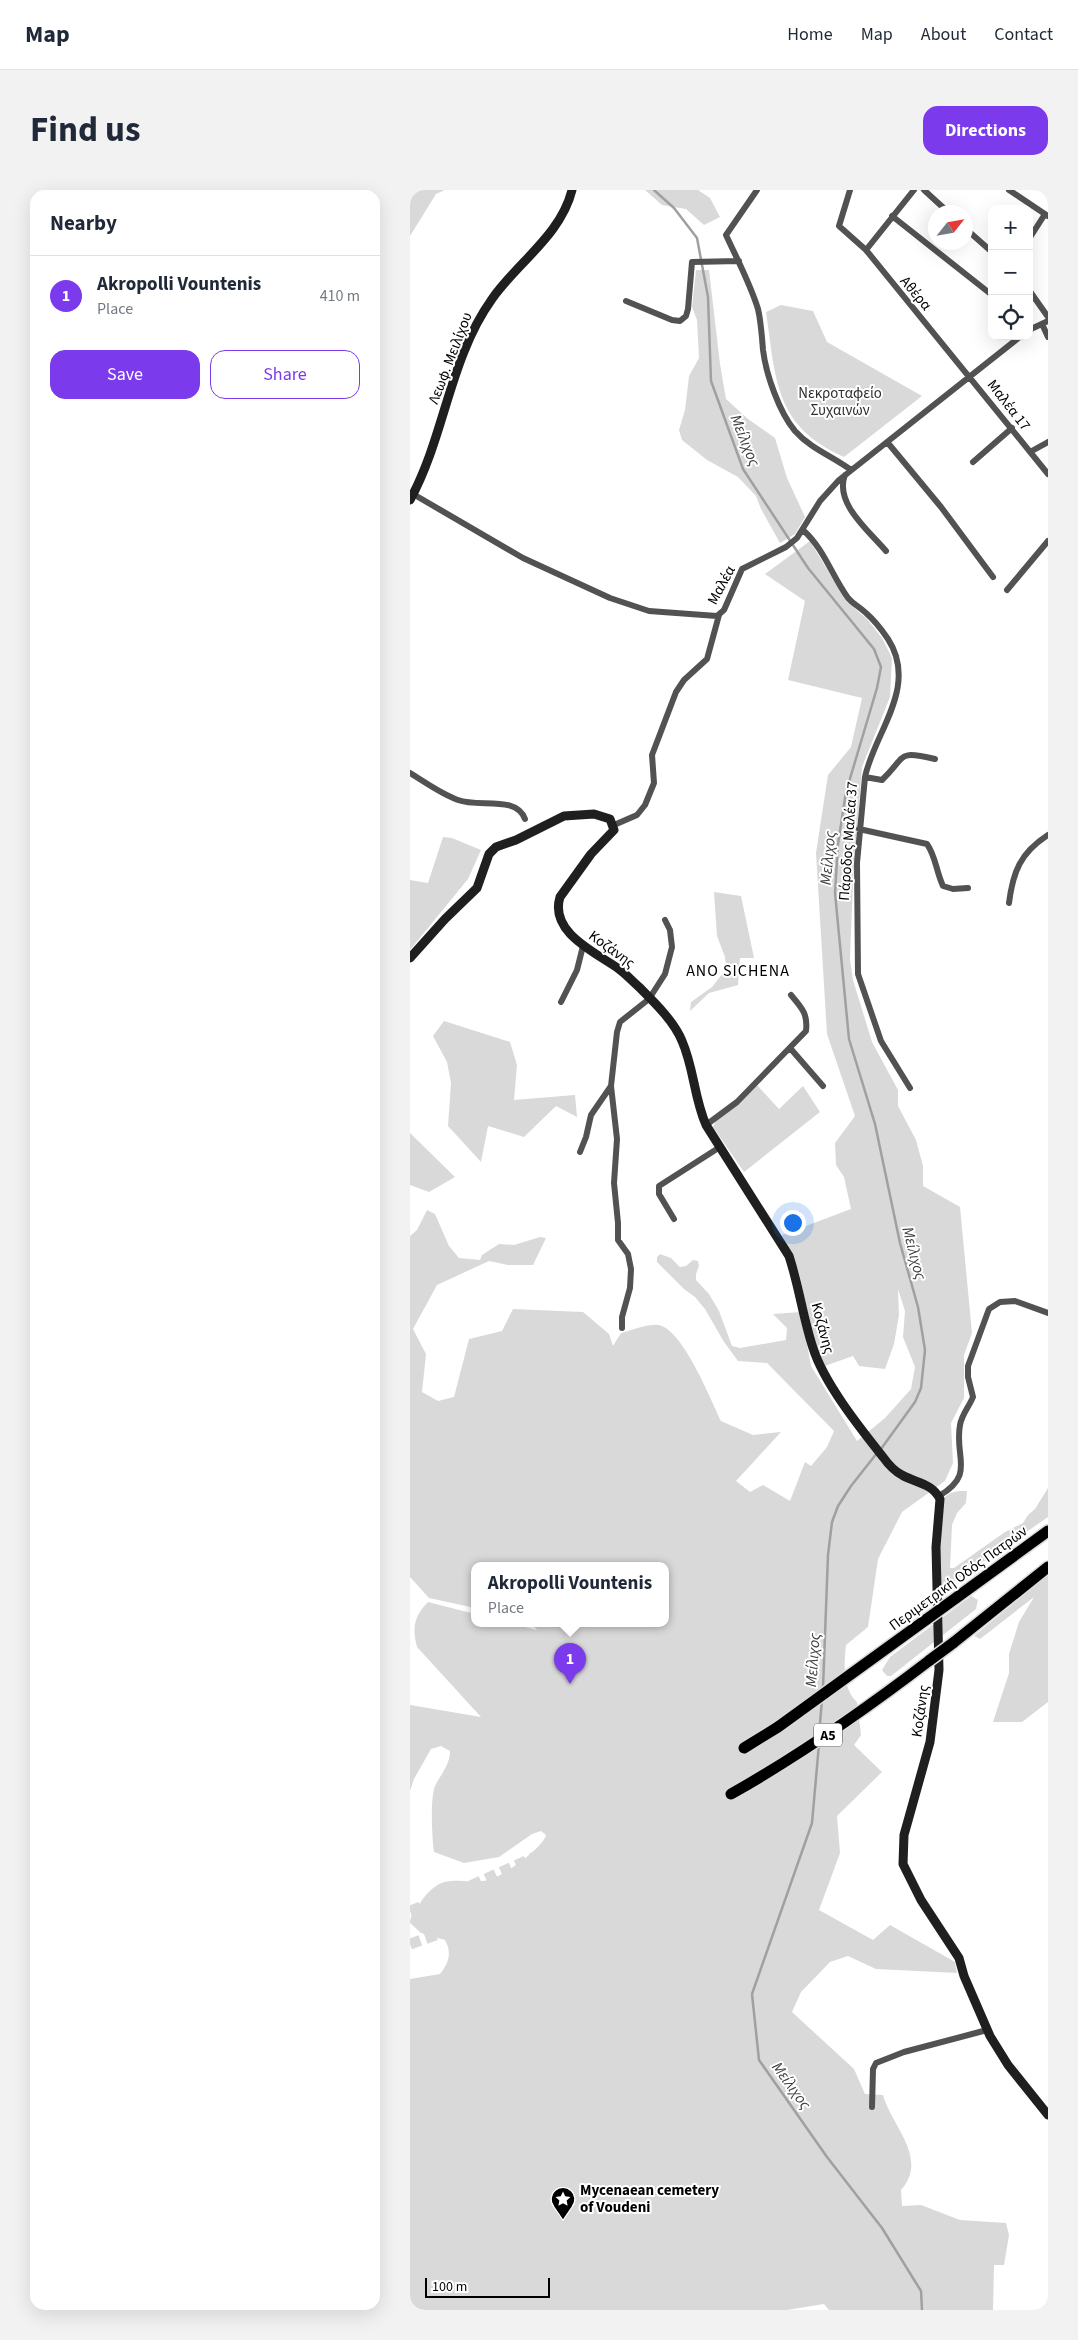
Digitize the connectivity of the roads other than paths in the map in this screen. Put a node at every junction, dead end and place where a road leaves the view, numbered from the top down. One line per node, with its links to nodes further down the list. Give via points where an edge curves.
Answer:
1 (572, 190): 31 (street, Λεωφ. Μειλίχου, via 557,223 506,280 477,323 450,387 432,454)
2 (757, 190): 14 (street, via 726,234)
3 (850, 190): 12 (street, Αθέρα, via 839,223)
4 (914, 190): 9 (street)
5 (924, 190): 7 (street)
6 (1009, 190): 8 (street)
7 (940, 205)
8 (1046, 215): 10 (street)
9 (892, 216): 12 (street); 15 (street)
10 (1033, 234)
11 (973, 235): 13 (street)
12 (866, 250): 23 (street, Αθέρα)
13 (990, 250)
14 (739, 261): 17 (street, via 692,262 688,309 682,320 672,320); 29 (street, via 758,310 770,379 788,420 809,445)
15 (988, 289)
16 (1033, 295): 18 (street)
17 (626, 302)
18 (1048, 317)
19 (1045, 323): 20 (street); 21 (street)
20 (1033, 328)
21 (1048, 337)
22 (1016, 340): 23 (street, Μαλέα)
23 (970, 376): 24 (street, Μαλέα 17); 26 (street, Μαλέα)
24 (1012, 428): 27 (street, Μαλέα 17); 28 (street)
25 (1048, 442): 27 (street)
26 (888, 443): 29 (street, Μαλέα); 35 (street)
27 (1030, 452): 30 (street, Μαλέα 17)
28 (974, 462)
29 (848, 473): 32 (street, Μαλέα, via 824,496); 34 (street, via 842,488 846,502)
30 (1048, 474)
31 (412, 497): 37 (street, Μαλέα, via 523,558 610,598 649,611)
32 (804, 531): 37 (street, Μαλέα, via 787,546 742,568); 40 (street, Πάροδος Μαλέα 37, via 819,549 851,602 865,612 887,638 896,657 894,703)
33 (1048, 541): 36 (street)
34 (886, 550)
35 (993, 577)
36 (1007, 590)
37 (719, 615): 42 (street, via 707,658 676,692 651,758 654,783 645,805 637,815)
38 (935, 759): 40 (street, via 908,754 882,780)
39 (410, 773): 41 (street, via 457,800 517,807)
40 (865, 777): 43 (street, Πάροδος Μαλέα 37)
41 (525, 819)
42 (614, 824): 48 (street, Κοζάνης, via 613,832 574,875 559,900 561,919); 49 (street, via 598,814 567,816 496,847 489,854 477,888)
43 (859, 829): 45 (street, via 927,844 934,854 943,886); 56 (street, Πάροδος Μαλέα 37, via 856,892 858,974 881,1041)
44 (1048, 835): 46 (street, via 1022,858 1013,878)
45 (968, 888)
46 (1009, 903)
47 (665, 920): 51 (street, via 672,939 671,957 666,974)
48 (583, 946): 51 (street, Κοζάνης, via 621,970); 52 (street, via 577,970)
49 (410, 958)
50 (791, 995): 53 (street, via 807,1020 806,1031)
51 (650, 999): 54 (street, via 620,1022); 57 (street, Κοζάνης, via 682,1039 698,1108)
52 (561, 1002)
53 (790, 1048): 55 (street); 57 (street, via 737,1102)
54 (612, 1086): 59 (street, via 591,1115); 62 (street, via 617,1131 614,1178 618,1240 628,1254 631,1268)
55 (823, 1086)
56 (910, 1088)
57 (706, 1125): 58 (street, Κοζάνης)
58 (720, 1147): 60 (street, via 659,1186 658,1194); 63 (street, Κοζάνης, via 789,1256 819,1364 868,1438 893,1469 928,1486)
59 (580, 1152)
60 (674, 1219)
61 (1048, 1313): 63 (street, via 1009,1301 995,1304 986,1312 968,1366 973,1397 960,1425 962,1470 950,1489)
62 (622, 1328)
63 (938, 1496): 68 (street, Κοζάνης, via 941,1507 936,1547 939,1670 930,1742 904,1835 902,1856 908,1878 959,1958)
64 (1048, 1531): 66 (highway, Περιμετρική Οδός Πατρών / Α5, bridge)
65 (1048, 1567): 67 (highway, Α5, bridge, via 848,1722)
66 (744, 1748)
67 (731, 1794)
68 (987, 2030): 69 (street, via 904,2052 876,2063); 70 (street, Κοζάνης, via 1008,2065)
69 (872, 2107)
70 (1048, 2115)

